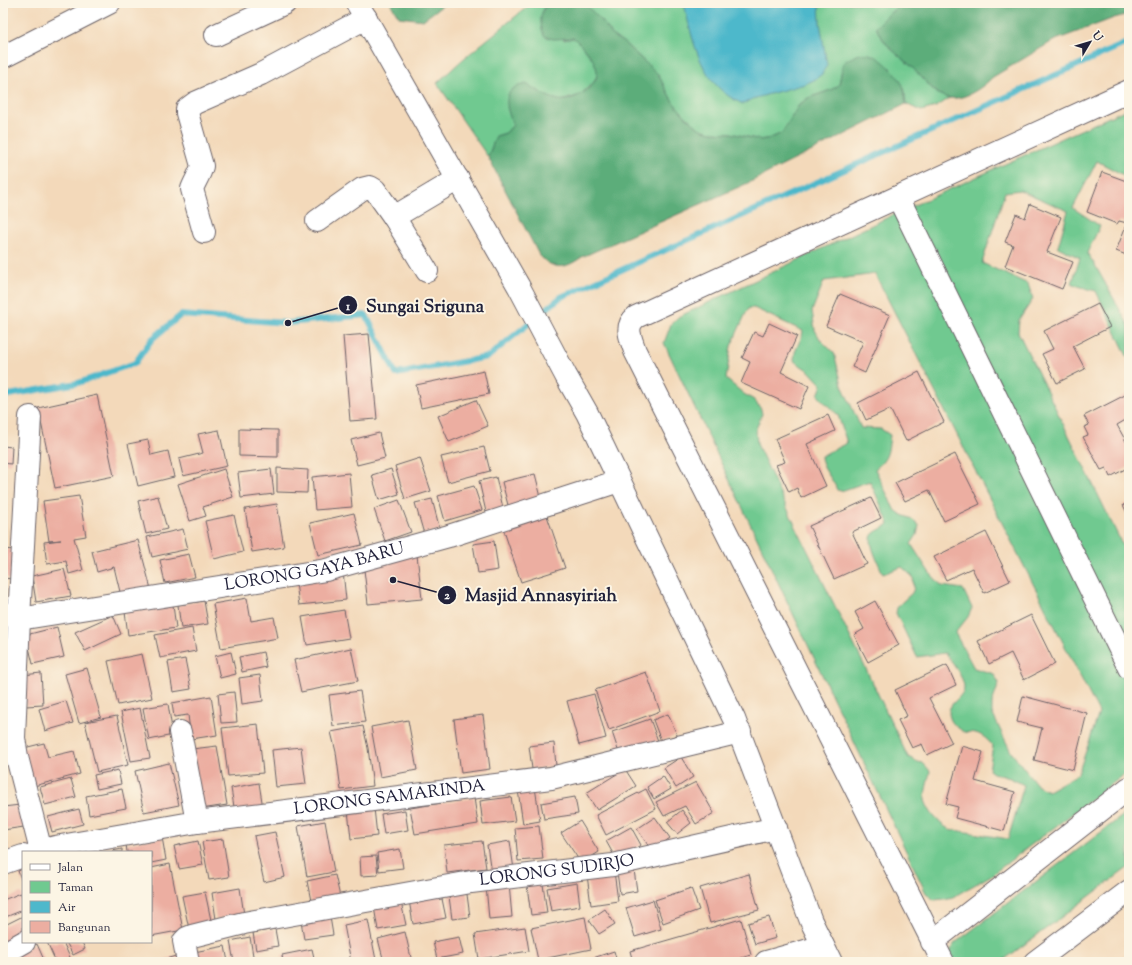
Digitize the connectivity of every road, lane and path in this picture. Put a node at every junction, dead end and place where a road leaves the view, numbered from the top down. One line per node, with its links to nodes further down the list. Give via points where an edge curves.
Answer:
1 (109, 3): 5 (street)
2 (285, 3): 4 (street)
3 (361, 11): 7 (street); 11 (street, via 261,74 195,103 187,109 202,166 192,189)
4 (216, 35)
5 (3, 57)
6 (1129, 91): 8 (street)
7 (458, 179): 9 (street); 14 (street, via 587,413)
8 (898, 197): 16 (street); 27 (street, via 636,317 628,326 638,358)
9 (394, 217): 10 (street, via 375,190 370,187 362,189); 12 (street)
10 (317, 221)
11 (204, 232)
12 (427, 271)
13 (30, 416): 15 (street)
14 (619, 481): 15 (street, LORONG GAYA BARU, via 449,536 326,570); 18 (street)
15 (11, 616): 22 (street, via 14,738)
16 (1129, 668)
17 (180, 732): 20 (street)
18 (740, 732): 20 (street, LORONG SAMARINDA, via 551,778); 21 (street)
19 (1129, 788): 27 (street)
20 (197, 822): 23 (street, LORONG SAMARINDA)
21 (776, 828): 30 (street, via 811,921); 31 (street, LORONG SUDIRJO, via 613,865 471,882 244,923 186,938 184,941)
22 (42, 851)
23 (47, 851)
24 (22, 858): 25 (street, LORONG SAMARINDA)
25 (3, 863)
26 (1129, 890): 34 (street)
27 (932, 942): 33 (street)
28 (22, 943): 29 (street)
29 (3, 954)
30 (827, 954): 32 (street)
31 (188, 962)
32 (766, 962)
33 (943, 962)
34 (1034, 962)

